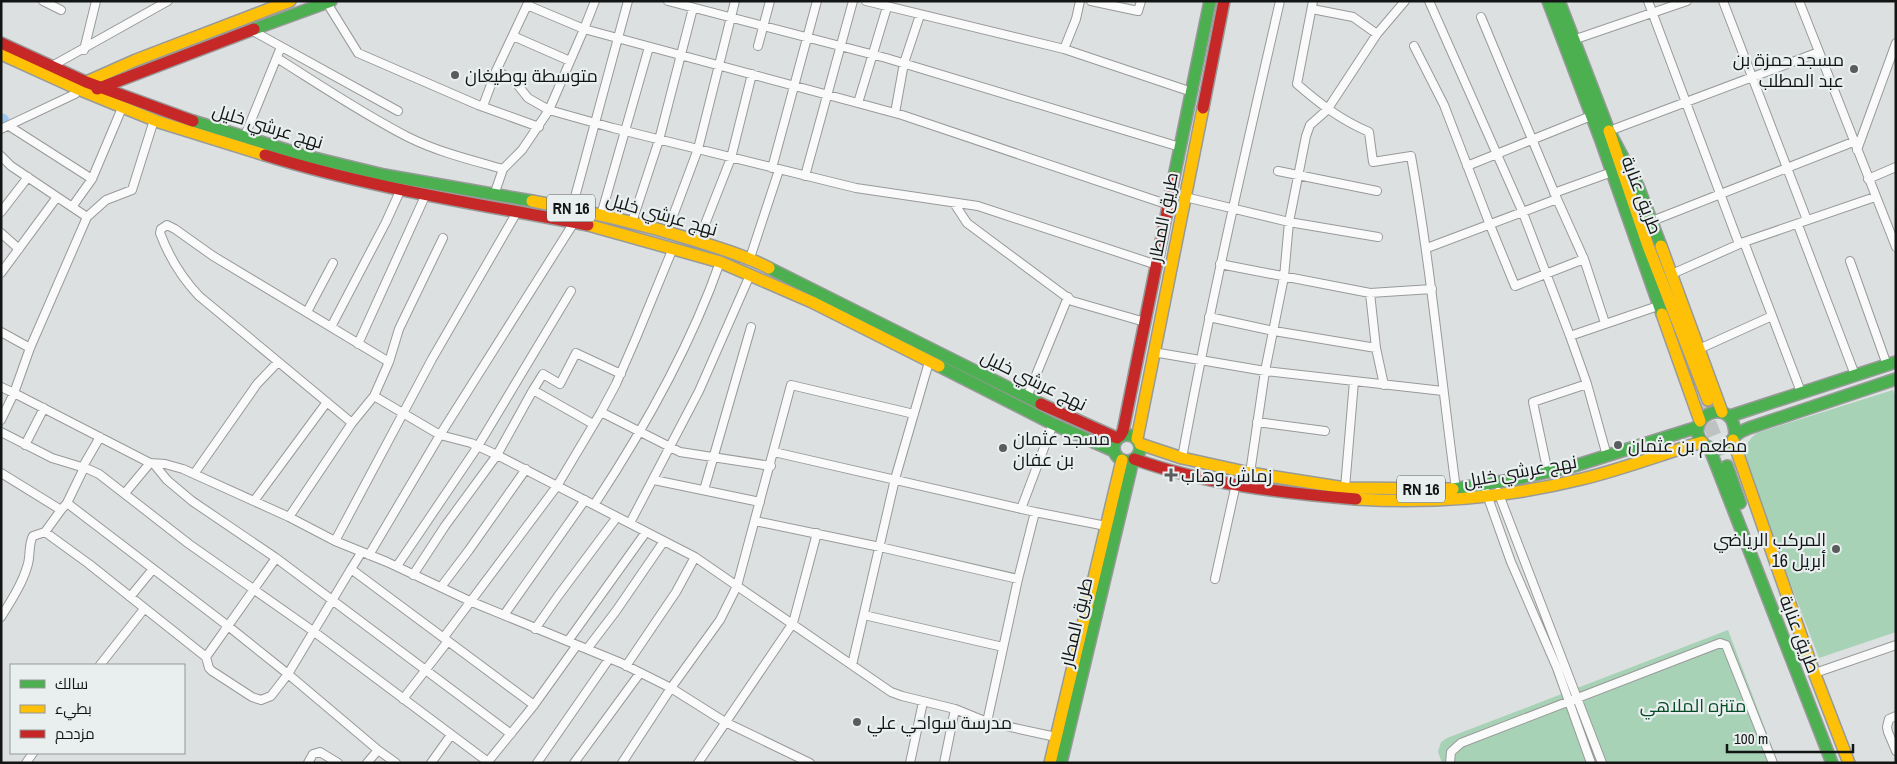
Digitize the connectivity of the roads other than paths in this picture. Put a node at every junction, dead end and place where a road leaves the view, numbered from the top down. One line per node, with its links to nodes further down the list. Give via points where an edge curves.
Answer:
1 (43, 1): 32 (street)
2 (96, 1): 53 (street)
3 (168, 1): 53 (street)
4 (290, 1): 69 (main road, via 136,60)
5 (595, 1): 38 (street)
6 (628, 1): 43 (street)
7 (668, 1): 30 (street)
8 (735, 1): 35 (street)
9 (770, 1): 37 (street)
10 (817, 1): 42 (street)
11 (853, 1): 48 (street)
12 (866, 1): 31 (street)
13 (1080, 1): 52 (street)
14 (1091, 1): 15 (street, via 1138,11)
15 (1141, 1)
16 (1210, 1): 71 (main road, طريق المطار)
17 (1224, 1): 117 (main road, طريق المطار)
18 (1280, 1): 123 (street)
19 (1405, 1): 40 (street)
20 (1429, 1): 95 (street)
21 (1548, 1): 81 (main road, طريق عنابة)
22 (1559, 1): 44 (main road, طريق عنابة)
23 (1648, 1): 33 (street)
24 (1687, 1): 33 (street)
25 (1722, 1): 66 (street)
26 (1799, 1): 54 (street)
27 (329, 2): 39 (main road); 75 (street, via 358,53)
28 (528, 3): 38 (street); 41 (street)
29 (1312, 5): 40 (street, via 1353,17); 78 (street, via 1297,84)
30 (697, 6): 35 (street); 57 (street)
31 (887, 7): 34 (street); 56 (street)
32 (62, 10)
33 (1653, 14): 44 (street); 73 (street)
34 (920, 15): 52 (street); 61 (street)
35 (731, 17): 37 (street); 62 (street)
36 (1481, 18): 90 (street)
37 (764, 26): 42 (street); 47 (street)
38 (584, 29): 43 (street); 60 (street)
39 (251, 30): 50 (street); 68 (main road)
40 (1377, 34): 78 (street)
41 (513, 36): 60 (street); 64 (street)
42 (808, 37): 48 (street); 67 (street)
43 (618, 38): 51 (street); 83 (street)
44 (1573, 40): 87 (main road, طريق عنابة)
45 (1, 43): 63 (main road, نهج عرشي خليل / RN 16)
46 (1896, 43): 59 (street)
47 (758, 46)
48 (840, 46): 56 (street); 72 (street)
49 (1414, 46): 98 (street, via 1444,105)
50 (282, 47): 58 (street); 79 (street)
51 (649, 47): 57 (street); 86 (street)
52 (1064, 49): 71 (street)
53 (84, 50): 63 (street)
54 (1819, 52): 66 (street); 91 (street)
55 (1, 54): 70 (main road, نهج عرشي خليل / RN 16)
56 (871, 54): 61 (street); 74 (street)
57 (680, 55): 62 (street); 89 (street)
58 (277, 58): 88 (street); 101 (street, via 409,138 452,155)
59 (1893, 59): 94 (street)
60 (570, 61): 77 (street)
61 (904, 63): 80 (street); 92 (street)
62 (719, 66): 65 (street); 93 (street)
63 (52, 67): 69 (main road, نهج عرشي خليل / RN 16)
64 (496, 71): 75 (street); 77 (street, via 514,79 528,98)
65 (752, 74): 67 (street); 97 (street)
66 (1751, 77): 73 (street); 99 (street)
67 (794, 86): 72 (street); 102 (street)
68 (102, 87): 69 (main road); 88 (main road, نهج عرشي خليل / RN 16)
69 (87, 88): 70 (main road, نهج عرشي خليل / RN 16); 76 (main road, نهج عرشي خليل / RN 16)
70 (75, 91): 85 (street)
71 (1192, 92): 92 (main road, طريق المطار)
72 (826, 94): 74 (street); 106 (street)
73 (1686, 102): 87 (street); 112 (street)
74 (858, 103): 80 (street)
75 (483, 106): 84 (street)
76 (122, 108): 82 (main road, نهج عرشي خليل / RN 16); 108 (street)
77 (550, 110): 83 (street); 84 (street)
78 (1327, 110): 105 (street, via 1310,124); 145 (street, via 1369,132 1373,162 1411,156)
79 (398, 111)
80 (895, 113): 120 (street)
81 (1592, 116): 87 (main road, طريق عنابة); 90 (street)
82 (154, 120): 110 (main road, نهج عرشي خليل / RN 16, via 307,168); 128 (street, via 132,190 106,200)
83 (595, 123): 86 (street); 122 (street)
84 (539, 127): 101 (street)
85 (5, 128): 108 (street)
86 (625, 131): 89 (street); 127 (street)
87 (1604, 135): 104 (main road); 129 (main road, via 1638,186); 197 (main road, طريق عنابة)
88 (244, 138): 114 (main road, نهج عرشي خليل / RN 16, via 384,175)
89 (659, 140): 93 (street); 131 (street)
90 (1532, 140): 95 (street); 115 (street)
91 (1854, 142): 94 (street); 99 (street)
92 (1180, 148): 120 (main road, طريق المطار)
93 (698, 149): 97 (street); 136 (street)
94 (1857, 150): 109 (street)
95 (1497, 153): 98 (street); 126 (street)
96 (1, 156): 107 (street)
97 (731, 158): 102 (street); 140 (street)
98 (1467, 166): 135 (street)
99 (1787, 167): 112 (street); 130 (street)
100 (1896, 167): 109 (street)
101 (503, 169): 114 (street)
102 (776, 169): 106 (street); 146 (street)
103 (1278, 171): 105 (street)
104 (1612, 172): 115 (street); 162 (main road)
105 (1298, 175): 111 (street); 132 (street)
106 (805, 176): 119 (street, via 856,188)
107 (28, 178): 116 (street); 124 (street)
108 (92, 179): 121 (street)
109 (1868, 179): 118 (street)
110 (401, 189): 113 (main road, نهج عرشي خليل / RN 16); 168 (street)
111 (1377, 191)
112 (1722, 193): 129 (street); 141 (street)
113 (426, 194): 125 (main road, نهج عرشي خليل / RN 16); 173 (street)
114 (494, 195): 122 (main road, نهج عرشي خليل / RN 16)
115 (1556, 196): 126 (street); 147 (street)
116 (57, 197): 121 (street); 143 (street)
117 (1185, 197): 123 (street); 177 (main road, طريق المطار)
118 (1875, 197): 130 (street); 142 (street)
119 (954, 203): 152 (street, via 978,206); 161 (street, via 967,223)
120 (1169, 205): 152 (main road, طريق المطار)
121 (72, 207): 128 (street)
122 (572, 208): 127 (main road, نهج عرشي خليل / RN 16)
123 (1232, 208): 132 (street); 151 (street)
124 (1, 212)
125 (517, 212): 133 (main road, نهج عرشي خليل / RN 16); 201 (street)
126 (1523, 213): 135 (street); 154 (street)
127 (601, 215): 131 (main road, نهج عرشي خليل / RN 16)
128 (87, 217): 174 (street)
129 (1652, 220): 155 (main road)
130 (1807, 220): 134 (street)
131 (632, 222): 136 (main road, نهج عرشي خليل / RN 16)
132 (1288, 222): 138 (street); 157 (street)
133 (573, 224): 144 (main road, نهج عرشي خليل / RN 16); 214 (street)
134 (1798, 224): 141 (street); 185 (street)
135 (1490, 226): 145 (street); 154 (street, via 1515,286)
136 (667, 232): 140 (main road, نهج عرشي خليل / RN 16)
137 (1, 233): 143 (street)
138 (1378, 237)
139 (443, 238): 180 (street, via 399,329)
140 (698, 242): 146 (main road, نهج عرشي خليل / RN 16)
141 (1742, 243): 155 (street); 165 (street)
142 (1896, 247)
143 (19, 248): 153 (street)
144 (673, 248): 149 (main road, نهج عرشي خليل / RN 16); 184 (street)
145 (1427, 248): 158 (street)
146 (750, 258): 196 (main road, نهج عرشي خليل / RN 16)
147 (1584, 259): 154 (street); 167 (street)
148 (1850, 261): 182 (street)
149 (720, 262): 156 (main road, نهج عرشي خليل / RN 16); 211 (street, via 706,303)
150 (333, 264): 163 (street)
151 (1220, 264): 157 (street); 164 (street)
152 (1157, 265): 166 (main road, طريق المطار)
153 (1, 273)
154 (1546, 274): 172 (street)
155 (1672, 274): 176 (main road)
156 (750, 275): 181 (main road, نهج عرشي خليل / RN 16, via 812,302); 222 (street)
157 (1284, 277): 160 (street); 170 (street)
158 (1432, 289): 160 (street); 192 (street)
159 (571, 290): 221 (street)
160 (1370, 293): 175 (street)
161 (1068, 297): 166 (street, via 1072,301); 196 (street)
162 (1658, 306): 167 (street); 209 (main road)
163 (307, 312): 168 (street); 179 (street, via 202,250 175,229 167,225 161,229 171,260 183,279)
164 (1209, 316): 170 (street); 178 (street)
165 (1772, 316): 176 (street); 193 (street)
166 (1145, 322): 216 (main road, طريق المطار, via 1123,431)
167 (1605, 323): 172 (street)
168 (330, 327): 173 (street)
169 (751, 327): 227 (street)
170 (1274, 330): 175 (street); 183 (street)
171 (1, 332): 174 (street)
172 (1570, 336): 188 (street)
173 (358, 344): 180 (street)
174 (30, 348): 194 (street)
175 (1376, 348): 189 (street)
176 (1699, 349): 203 (main road)
177 (1153, 352): 178 (street); 218 (main road, طريق المطار)
178 (1200, 360): 183 (street); 229 (street)
179 (278, 362): 198 (street); 239 (street, via 258,384)
180 (389, 362): 195 (street)
181 (929, 362): 202 (street); 208 (main road, نهج عرشي خليل / RN 16)
182 (1891, 363): 185 (main road)
183 (1265, 371): 187 (street); 205 (street)
184 (620, 374): 191 (street, via 576,353 560,384 543,374); 200 (street)
185 (1855, 375): 193 (main road)
186 (1896, 379): 210 (main road)
187 (1354, 382): 189 (street); 245 (street)
188 (1587, 384): 226 (street); 238 (street, via 1533,402)
189 (1384, 385): 192 (street)
190 (1, 387): 194 (street)
191 (534, 390): 207 (street); 225 (street)
192 (1443, 391): 246 (street)
193 (1801, 392): 203 (main road)
194 (14, 393): 199 (street); 204 (street)
195 (374, 396): 201 (street); 206 (street)
196 (1027, 397): 216 (main road, نهج عرشي خليل / RN 16)
197 (1704, 401)
198 (327, 402): 206 (street); 252 (street)
199 (44, 408): 215 (street); 220 (street)
200 (601, 412): 207 (street); 211 (street)
201 (403, 413): 214 (street); 267 (street)
202 (914, 414): 224 (street, via 792,385); 240 (street)
203 (1726, 414): 209 (main road, via 1707,414); 217 (main road, via 1736,428)
204 (1, 420)
205 (1257, 422): 212 (street); 237 (street)
206 (352, 423): 259 (street)
207 (593, 424): 244 (street)
208 (1052, 424): 228 (main road, نهج عرشي خليل / RN 16); 256 (street)
209 (1699, 424): 219 (main road, via 1699,437); 226 (main road, نهج عرشي خليل / RN 16)
210 (1756, 425): 217 (main road); 232 (main road)
211 (641, 431): 222 (street); 255 (street)
212 (1325, 431)
213 (1, 432): 220 (street)
214 (440, 434): 221 (street); 270 (street)
215 (100, 437): 231 (street); 234 (street)
216 (1119, 437): 218 (main road, via 1128,434); 228 (main road, via 1114,444)
217 (1734, 438): 219 (main road, via 1722,448); 232 (main road, طريق عنابة)
218 (1138, 442): 228 (main road, via 1139,452); 229 (main road, نهج عرشي خليل / RN 16)
219 (1705, 444): 223 (main road, نهج عرشي خليل / RN 16); 230 (main road, طريق عنابة)
220 (25, 445): 234 (street, via 58,461)
221 (478, 446): 225 (street); 273 (street)
222 (671, 447): 227 (street, via 680,452); 241 (street)
223 (1685, 447): 230 (main road, via 1703,450); 249 (main road, نهج عرشي خليل / RN 16, via 1565,483)
224 (774, 452): 233 (street); 240 (street)
225 (497, 455): 235 (street); 276 (street)
226 (1607, 456): 238 (main road, نهج عرشي خليل / RN 16)
227 (714, 457): 233 (street); 247 (street)
228 (1126, 457): 242 (main road, نهج عرشي خليل / RN 16); 263 (main road, طريق المطار)
229 (1182, 458): 237 (main road, نهج عرشي خليل / RN 16)
230 (1713, 460): 309 (main road, طريق عنابة)
231 (152, 463): 239 (street); 248 (street); 272 (street, via 192,501)
232 (1733, 464): 305 (main road, طريق عنابة); 309 (main road, طريق عنابة, via 1796,649)
233 (771, 466): 254 (street)
234 (83, 468): 248 (street, via 99,474); 253 (street)
235 (526, 469): 244 (street); 280 (street)
236 (1, 473): 257 (street)
237 (1250, 473): 245 (main road, نهج عرشي خليل / RN 16)
238 (1548, 473): 243 (main road, نهج عرشي خليل / RN 16)
239 (194, 474): 252 (street)
240 (895, 479): 256 (street); 269 (street)
241 (654, 480): 247 (street); 262 (street)
242 (1236, 484): 250 (main road, نهج عرشي خليل / RN 16, via 1382,501); 277 (street)
243 (1488, 484): 246 (main road, نهج عرشي خليل / RN 16); 249 (street); 250 (street)
244 (557, 486): 251 (street); 284 (street)
245 (1345, 488): 246 (main road, نهج عرشي خليل / RN 16)
246 (1456, 489)
247 (704, 490): 254 (street)
248 (125, 494): 281 (street)
249 (1499, 495): 250 (main road, نهج عرشي خليل / RN 16); 311 (street)
250 (1487, 497): 311 (street, via 1511,562)
251 (585, 500): 255 (street); 286 (street)
252 (254, 501): 259 (street)
253 (67, 502): 257 (street); 274 (street)
254 (760, 502): 261 (street)
255 (594, 505): 260 (street)
256 (1021, 509): 258 (street)
257 (60, 510): 264 (street)
258 (1035, 512): 263 (street); 278 (street)
259 (289, 517): 267 (street)
260 (617, 517): 262 (street); 291 (street)
261 (755, 521): 266 (street); 279 (street)
262 (630, 523): 265 (street)
263 (1112, 527): 320 (main road, طريق المطار); 337 (main road, طريق المطار)
264 (45, 532): 282 (street); 288 (street, via 33,536 30,541 26,570)
265 (646, 532): 268 (street); 294 (street)
266 (817, 533): 269 (street); 289 (street)
267 (335, 541): 270 (street)
268 (664, 541): 271 (street); 298 (street)
269 (880, 547): 278 (street); 287 (street)
270 (365, 554): 273 (street); 275 (street)
271 (695, 557): 279 (street); 302 (street, via 676,592)
272 (276, 558): 281 (street); 283 (street)
273 (397, 566): 276 (street)
274 (153, 569): 282 (street); 290 (street)
275 (352, 569): 283 (street); 293 (street)
276 (413, 574): 280 (street)
277 (1215, 578)
278 (1018, 579): 297 (street)
279 (737, 586): 289 (street); 308 (street, via 720,620)
280 (441, 587): 284 (street)
281 (254, 589): 290 (street); 292 (street)
282 (130, 597): 285 (street)
283 (332, 600): 292 (street); 304 (street)
284 (472, 602): 286 (street); 293 (street)
285 (144, 608): 299 (street); 301 (street)
286 (504, 615): 291 (street)
287 (864, 615): 297 (street); 303 (street)
288 (1, 617)
289 (793, 623): 303 (street); 316 (street)
290 (228, 626): 299 (street); 307 (street)
291 (535, 629): 294 (street)
292 (313, 631): 307 (street); 310 (street)
293 (446, 639): 304 (street); 313 (street)
294 (568, 642): 295 (street)
295 (577, 645): 298 (street); 313 (street)
296 (1896, 645): 305 (street)
297 (1003, 647): 317 (street)
298 (587, 649): 300 (street)
299 (206, 657): 307 (street, via 212,671 261,700 272,696)
300 (609, 659): 302 (street); 329 (street)
301 (101, 664)
302 (626, 666): 306 (street)
303 (852, 666): 312 (street, via 891,692)
304 (425, 670): 310 (street); 318 (street)
305 (1814, 670): 343 (main road, طريق عنابة)
306 (640, 673): 308 (street); 330 (street)
307 (288, 674): 321 (street)
308 (671, 688): 316 (street); 331 (street)
309 (1804, 694): 342 (main road, طريق عنابة)
310 (403, 699): 319 (street)
311 (1573, 701): 338 (street, via 1461,743 1451,752); 339 (street); 340 (street); 341 (street, via 1722,643 1726,645)
312 (923, 702): 314 (street); 334 (street)
313 (534, 705): 318 (street)
314 (955, 709): 317 (street); 335 (street)
315 (1896, 716): 322 (street, via 1889,720 1887,727)
316 (725, 722): 332 (street); 333 (street)
317 (987, 722): 320 (street)
318 (511, 734): 328 (street)
319 (451, 735): 327 (street); 328 (street)
320 (1056, 737): 336 (main road, طريق المطار)
321 (378, 750): 325 (street); 326 (street)
322 (1896, 751)
323 (308, 763): 324 (street, via 313,754 320,752)
324 (338, 763)
325 (367, 763)
326 (396, 763)
327 (431, 763)
328 (487, 763)
329 (537, 763)
330 (574, 763)
331 (622, 763)
332 (698, 763)
333 (810, 763)
334 (910, 763)
335 (944, 763)
336 (1050, 763)
337 (1061, 763)
338 (1450, 763)
339 (1590, 763)
340 (1602, 763)
341 (1773, 763)
342 (1832, 763)
343 (1848, 763)

